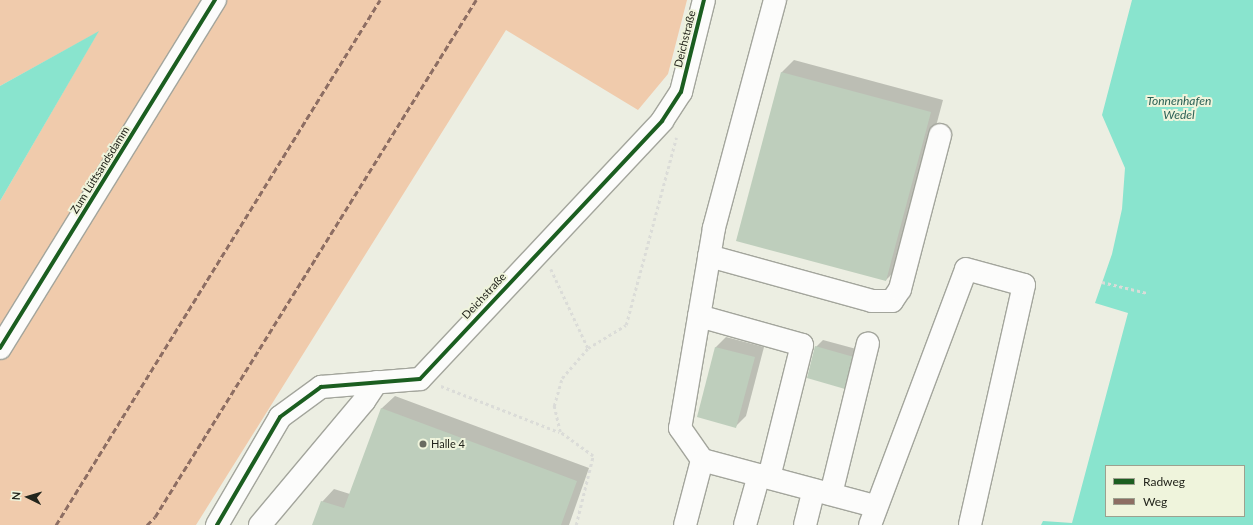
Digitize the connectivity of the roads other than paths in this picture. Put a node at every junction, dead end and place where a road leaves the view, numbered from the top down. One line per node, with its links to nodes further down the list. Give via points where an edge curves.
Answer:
1 (215, 0): 8 (street, Zum Lüttsandsdamm)
2 (704, 0): 9 (street, Deichstraße, via 681,92 662,122 420,379)
3 (775, 0): 5 (street, via 714,228)
4 (940, 135): 5 (street, via 900,289 892,301 872,301)
5 (709, 256): 6 (street)
6 (699, 316): 10 (street, via 680,428); 11 (street, via 802,345)
7 (868, 343): 12 (street)
8 (0, 348)
9 (377, 382): 14 (street, via 321,387 280,417); 15 (street)
10 (702, 460): 11 (street); 16 (street)
11 (764, 476): 12 (street); 17 (street)
12 (823, 492): 13 (street); 18 (street)
13 (872, 515): 19 (street, via 966,269 1024,285)
14 (217, 525)
15 (260, 525)
16 (684, 525)
17 (745, 525)
18 (805, 525)
19 (970, 525)

